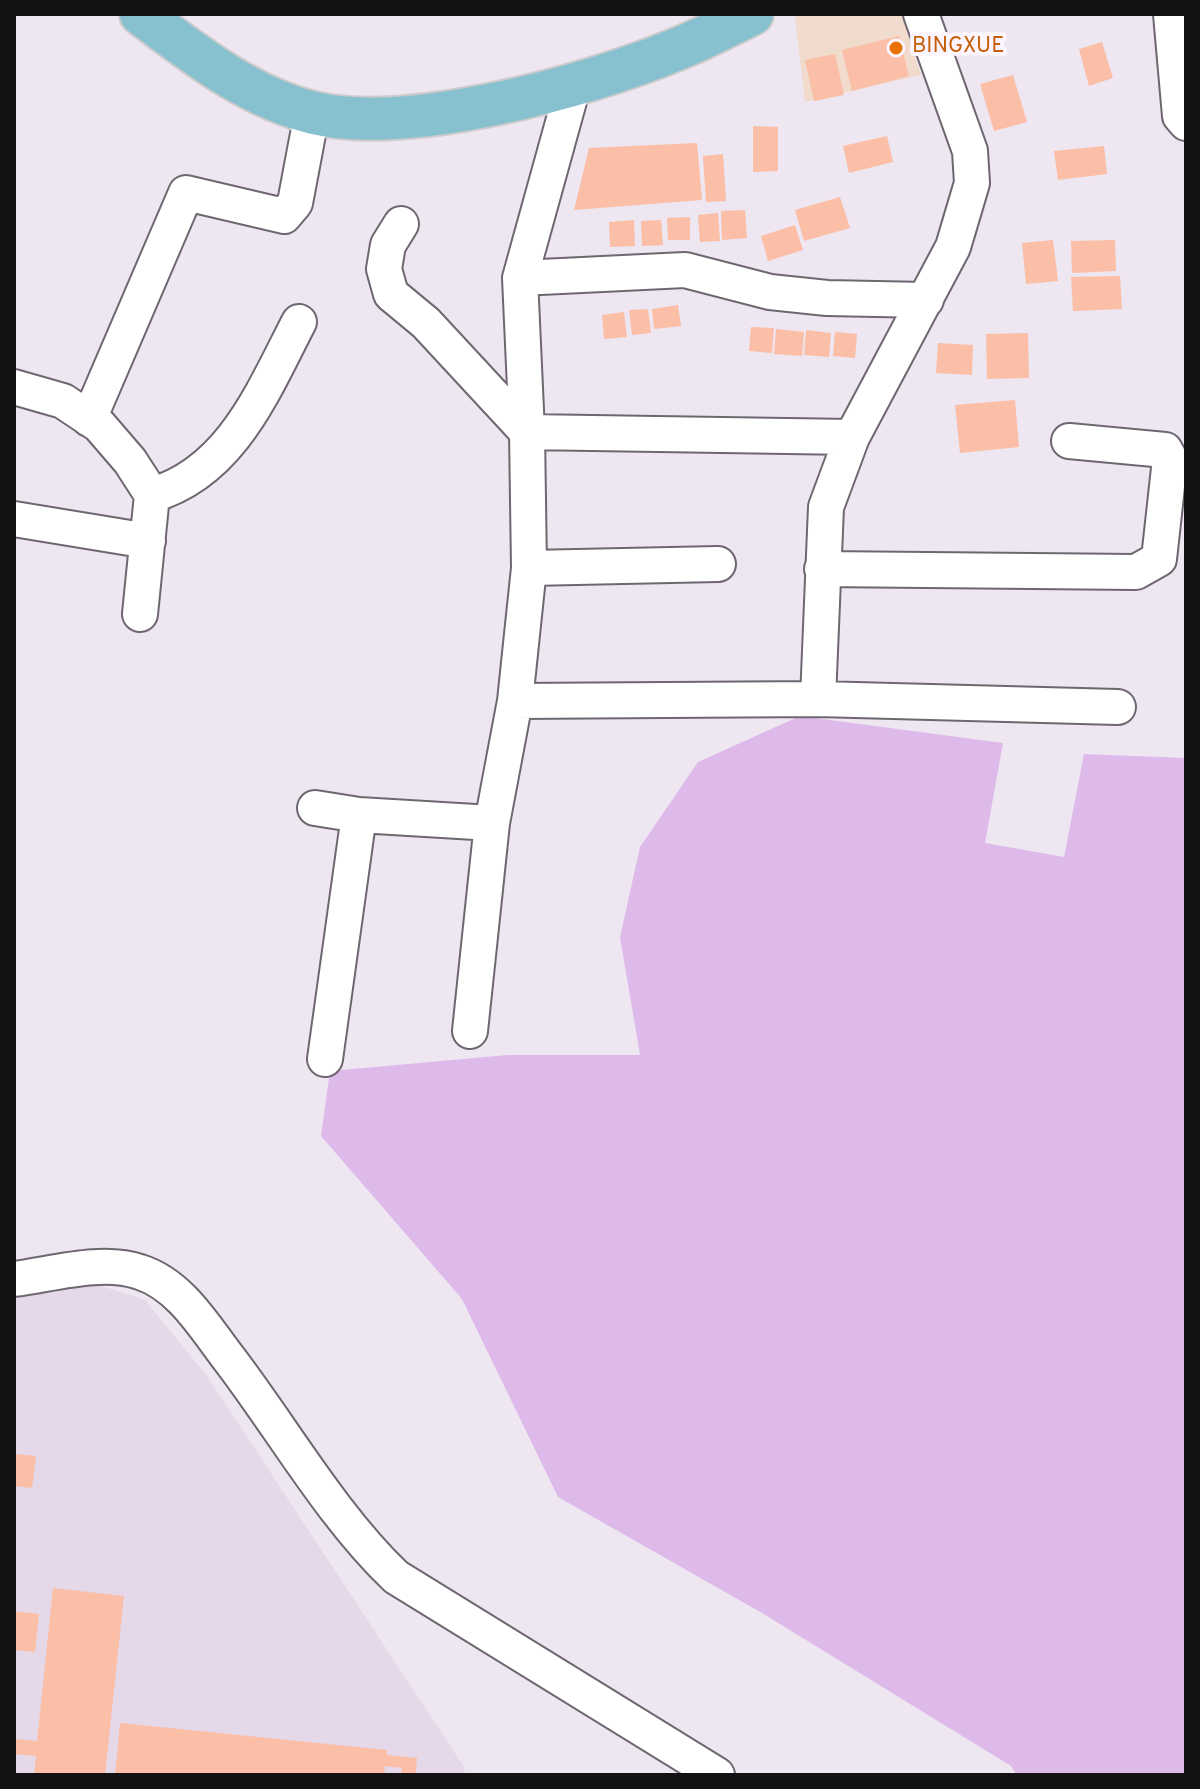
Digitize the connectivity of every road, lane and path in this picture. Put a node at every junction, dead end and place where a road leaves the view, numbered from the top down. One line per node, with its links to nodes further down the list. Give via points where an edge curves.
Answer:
1 (141, 14): 6 (main road, via 252,90)
2 (752, 14): 5 (main road, via 675,51)
3 (921, 14): 10 (street, via 970,151 972,183 953,247)
4 (1171, 14): 7 (street, via 1180,116)
5 (574, 83): 6 (main road, via 452,112 359,118); 9 (street)
6 (312, 113): 13 (street, via 295,203 284,216 186,193)
7 (1186, 123)
8 (401, 224): 14 (street, via 388,245 384,269 391,294 426,323)
9 (520, 278): 10 (street, via 685,270 770,292); 14 (street)
10 (926, 300): 15 (street)
11 (299, 322): 17 (street, via 258,400 217,457 177,488)
12 (14, 387): 13 (street, via 63,401)
13 (89, 419): 17 (street, via 130,461)
14 (527, 432): 15 (street); 21 (street)
15 (852, 437): 22 (street, via 826,507)
16 (1069, 441): 22 (street, via 1165,450 1170,459 1159,559 1149,568)
17 (152, 495): 19 (street)
18 (14, 519): 19 (street)
19 (148, 541): 23 (street)
20 (718, 564): 21 (street)
21 (529, 568): 25 (street)
22 (822, 569): 24 (street)
23 (140, 614)
24 (818, 699): 25 (street); 26 (street)
25 (515, 701): 29 (street)
26 (1118, 707)
27 (315, 808): 28 (street)
28 (359, 815): 29 (street); 31 (street)
29 (492, 823): 30 (street)
30 (470, 1031)
31 (325, 1059)
32 (14, 1279): 33 (street, via 110,1266 142,1272 182,1298 368,1550 396,1577)
33 (717, 1775)

